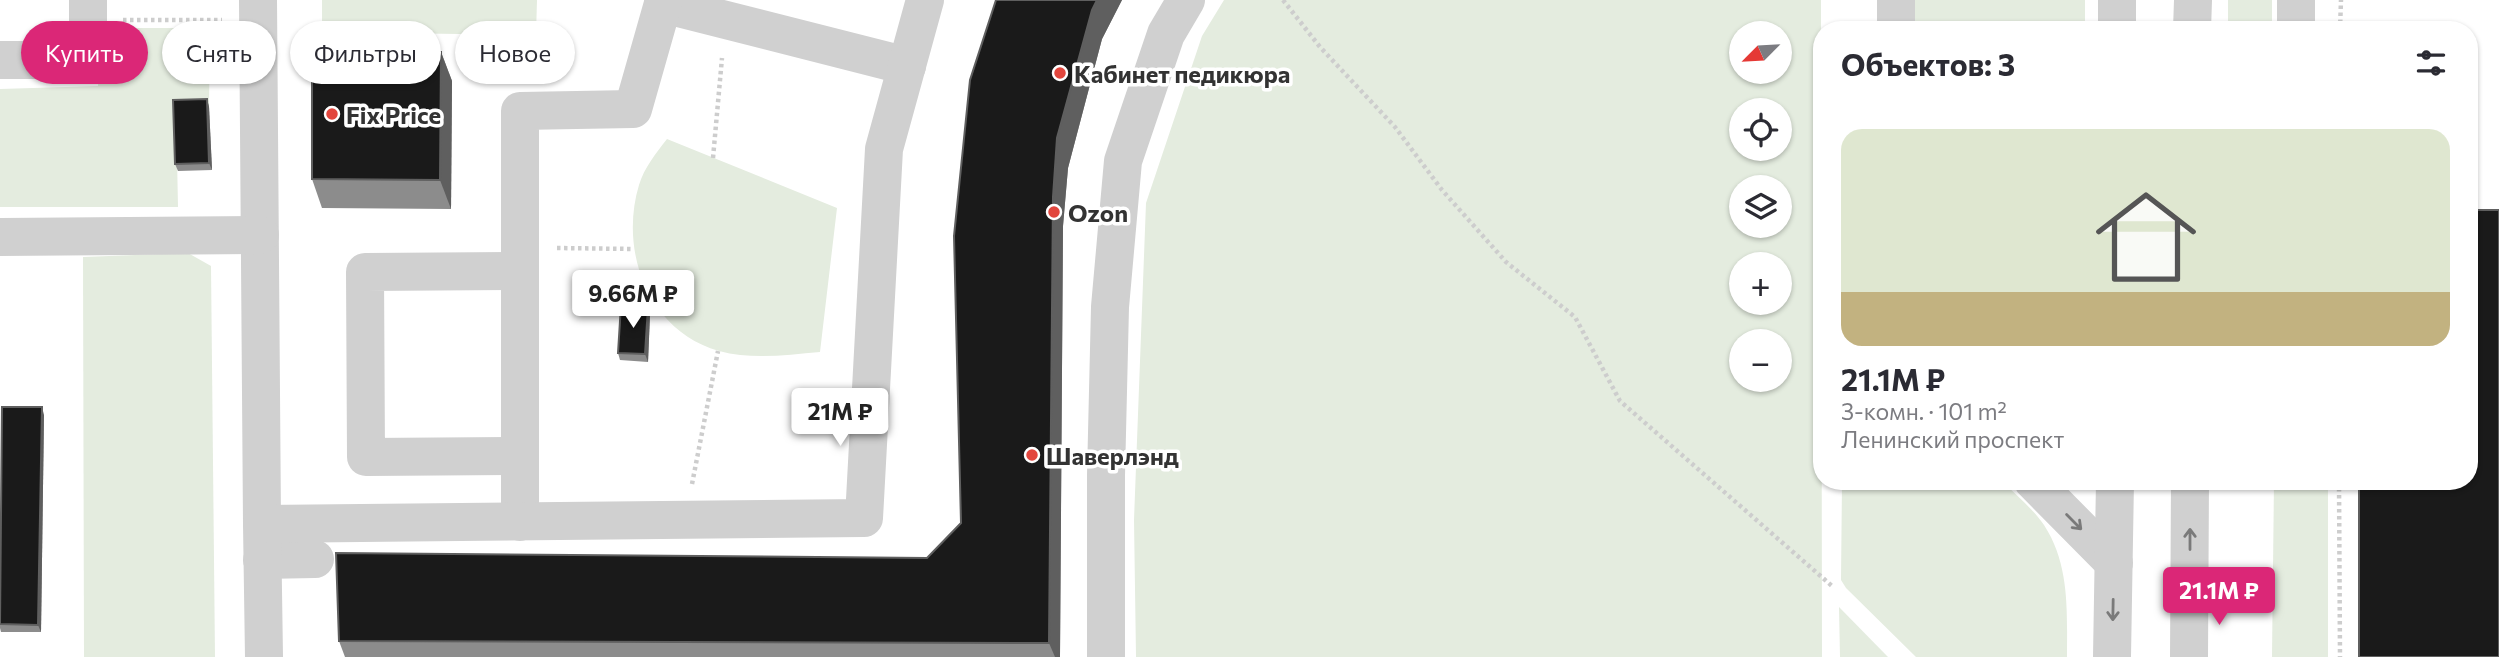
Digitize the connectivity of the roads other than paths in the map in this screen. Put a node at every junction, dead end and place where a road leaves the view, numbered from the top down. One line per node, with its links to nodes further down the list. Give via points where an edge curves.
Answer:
1 (925, 0): 15 (street)
2 (1186, 0): 28 (street, via 1166,34 1123,161 1110,307)
3 (1896, 0): 10 (street)
4 (2117, 0): 11 (street)
5 (2193, 0): 12 (street)
6 (2296, 0): 13 (street)
7 (664, 2): 15 (street); 18 (street, via 633,109 520,111)
8 (88, 10): 14 (street, via 88,60)
9 (258, 10): 16 (street)
10 (1896, 21)
11 (2117, 21)
12 (2192, 21)
13 (2296, 21)
14 (0, 60)
15 (907, 66): 23 (street, via 884,149 864,518)
16 (260, 235): 17 (street); 24 (street)
17 (0, 237)
18 (520, 259): 19 (street); 19 (street, via 365,272 366,457)
19 (520, 456): 23 (street)
20 (2043, 490): 26 (street, one-way to 26)
21 (2115, 490): 26 (street)
22 (2190, 490): 30 (street, one-way to 22)
23 (520, 522): 24 (street)
24 (262, 542): 25 (street); 27 (street)
25 (315, 559)
26 (2114, 563): 29 (street, one-way to 29)
27 (264, 657)
28 (1106, 657)
29 (2112, 657)
30 (2189, 657)

